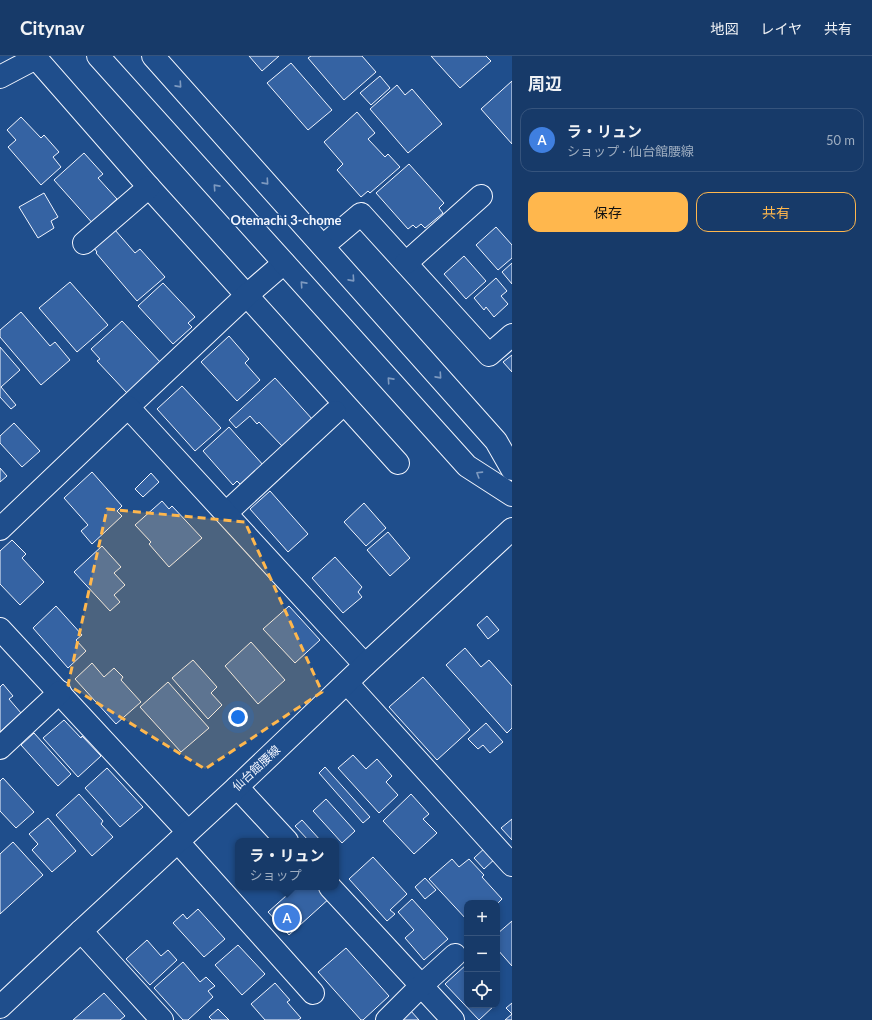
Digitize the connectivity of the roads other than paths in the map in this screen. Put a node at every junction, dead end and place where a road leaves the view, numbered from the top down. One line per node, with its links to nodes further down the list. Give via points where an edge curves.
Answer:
1 (98, 56): 8 (street, one-way to 1)
2 (153, 56): 7 (street, one-way to 7)
3 (0, 77): 4 (street, via 36,58)
4 (149, 186): 6 (street); 10 (street)
5 (481, 196): 9 (street)
6 (84, 243)
7 (323, 246): 9 (street, via 361,214); 15 (street, one-way to 15, via 496,441)
8 (284, 263): 10 (street); 16 (street, one-way to 8, via 467,466)
9 (406, 263): 11 (street, via 490,355)
10 (247, 295): 12 (street); 14 (street)
11 (512, 335)
12 (128, 407): 17 (street); 18 (street)
13 (335, 412): 17 (street)
14 (398, 463)
15 (512, 469)
16 (512, 495)
17 (226, 513): 21 (street)
18 (0, 529)
19 (512, 529): 21 (street, 仙台館腰線)
20 (0, 629): 23 (street)
21 (365, 665): 22 (street, 仙台館腰線)
22 (347, 682): 25 (street, 仙台館腰線); 28 (street)
23 (60, 692): 24 (street); 26 (street)
24 (0, 748)
25 (237, 787): 26 (street, 仙台館腰線); 27 (street)
26 (183, 837): 30 (street, 仙台館腰線); 33 (street)
27 (284, 838)
28 (512, 865)
29 (333, 890): 32 (street)
30 (81, 931): 34 (street, 仙台館腰線); 35 (street)
31 (455, 955): 32 (street)
32 (421, 986): 36 (street); 37 (street)
33 (314, 994)
34 (0, 1007)
35 (162, 1020)
36 (387, 1020)
37 (453, 1020)

